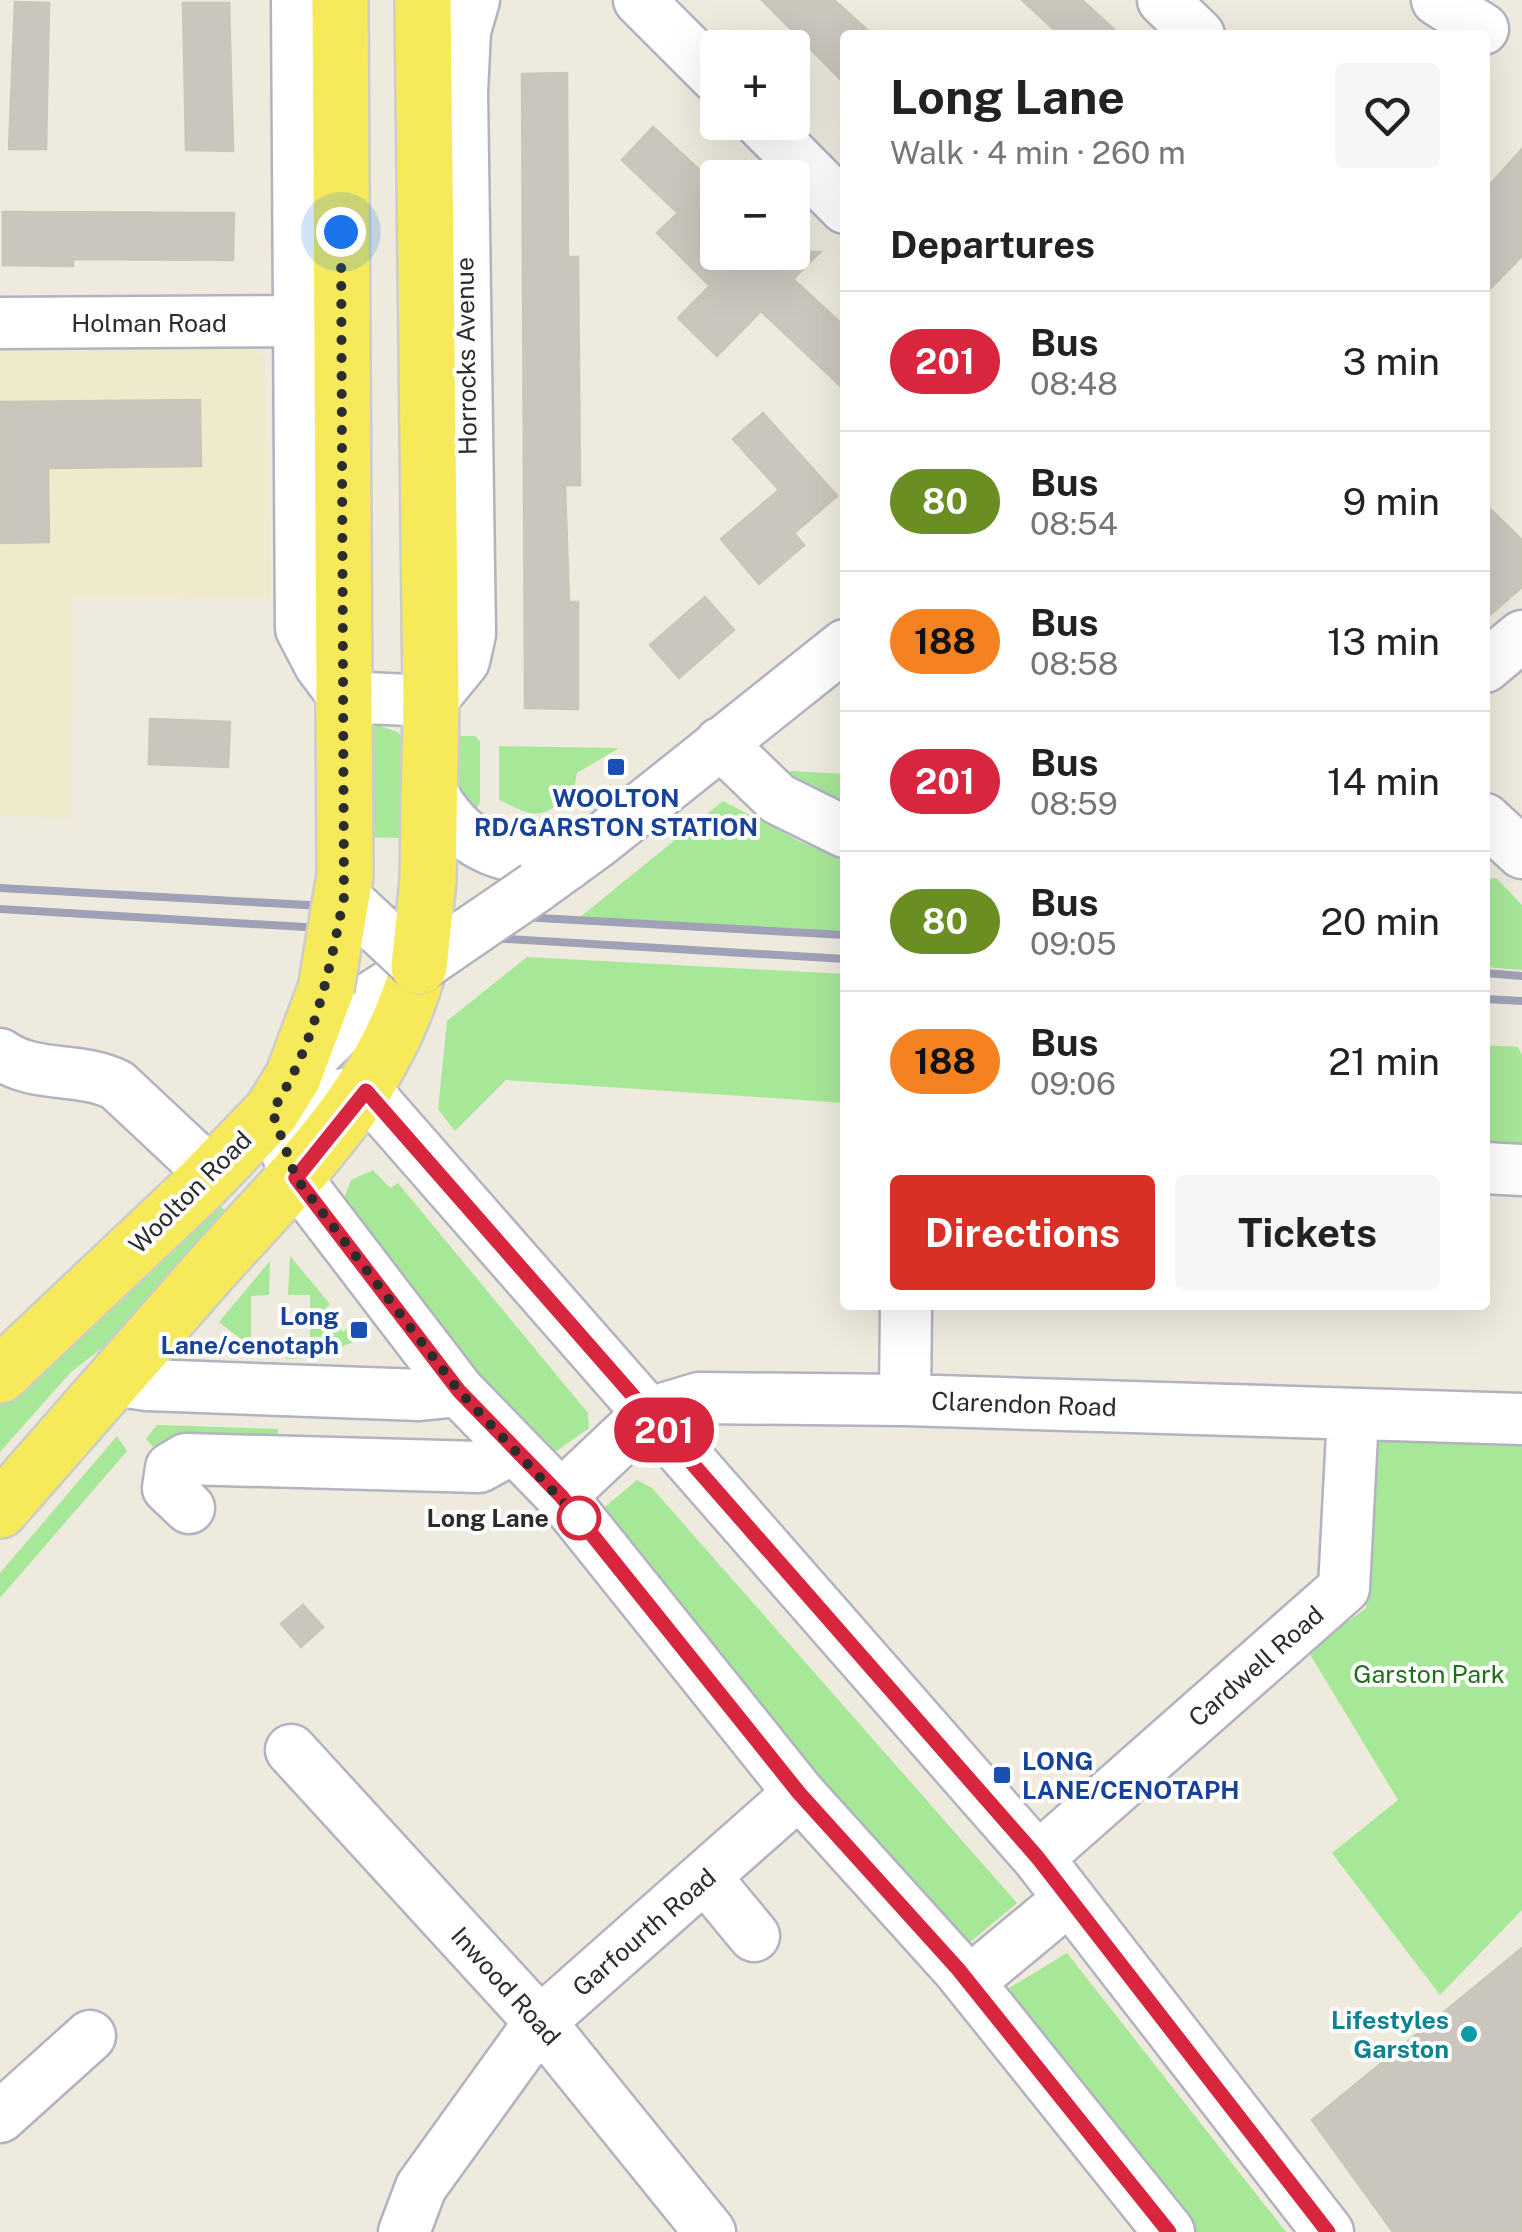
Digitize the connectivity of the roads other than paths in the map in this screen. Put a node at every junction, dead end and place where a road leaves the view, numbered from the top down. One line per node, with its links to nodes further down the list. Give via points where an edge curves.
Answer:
1 (298, 0): 13 (street)
2 (340, 0): 18 (main road, Horrocks Avenue)
3 (423, 0): 19 (main road, Horrocks Avenue)
4 (474, 0): 19 (street, Horrocks Avenue, via 462,92 470,634 464,661)
5 (639, 0): 10 (street)
6 (1163, 0): 9 (street)
7 (1437, 0): 8 (street)
8 (1490, 21)
9 (1194, 30)
10 (700, 62)
11 (778, 140): 12 (street)
12 (840, 203)
13 (298, 321): 14 (street, Holman Road); 18 (street, via 302,629)
14 (0, 323)
15 (1522, 636): 17 (street)
16 (840, 649): 20 (street)
17 (1490, 663)
18 (344, 697): 19 (street); 24 (main road, Horrocks Avenue)
19 (431, 701): 21 (main road, Horrocks Avenue)
20 (720, 743): 22 (street, via 778,799); 23 (street)
21 (428, 786): 23 (street, via 450,821 480,846 529,861); 25 (main road, Horrocks Avenue, bridge, via 428,880)
22 (840, 830)
23 (551, 876): 25 (street, bridge)
24 (345, 886): 25 (main road, Horrocks Avenue, bridge); 25 (street, bridge)
25 (382, 988): 27 (main road, Horrocks Avenue); 28 (main road, Horrocks Avenue)
26 (0, 1054): 31 (street, via 38,1071 117,1085)
27 (366, 1091): 28 (street); 32 (main road); 38 (street)
28 (280, 1097): 31 (main road, Woolton Road); 32 (street)
29 (1490, 1168): 30 (street)
30 (1522, 1170)
31 (212, 1174): 34 (main road, Woolton Road)
32 (296, 1178): 35 (main road); 36 (street)
33 (906, 1310): 37 (street)
34 (0, 1375)
35 (113, 1380): 36 (street); 44 (main road)
36 (459, 1391): 41 (street)
37 (905, 1400): 38 (street, Clarendon Road, via 699,1398); 39 (street, Clarendon Road)
38 (649, 1413): 42 (street, Clarendon Road); 47 (street)
39 (1353, 1416): 40 (street, Clarendon Road); 47 (street, Cardwell Road, via 1344,1588)
40 (1522, 1420)
41 (514, 1448): 42 (street); 43 (street, via 479,1467 186,1458 167,1476 168,1488)
42 (561, 1496): 46 (street)
43 (190, 1508)
44 (0, 1510)
45 (291, 1750): 52 (street, Inwood Road)
46 (799, 1793): 48 (street, Garfourth Road); 51 (street)
47 (1038, 1858): 49 (street)
48 (706, 1878): 50 (street); 52 (street, Garfourth Road)
49 (1069, 1899): 51 (street); 58 (street)
50 (754, 1936)
51 (969, 1982): 57 (street)
52 (540, 2022): 55 (street, Garfourth Road, via 421,2186); 56 (street, Inwood Road)
53 (90, 2036): 54 (street)
54 (0, 2117)
55 (404, 2232)
56 (710, 2232)
57 (1169, 2232)
58 (1328, 2232)

